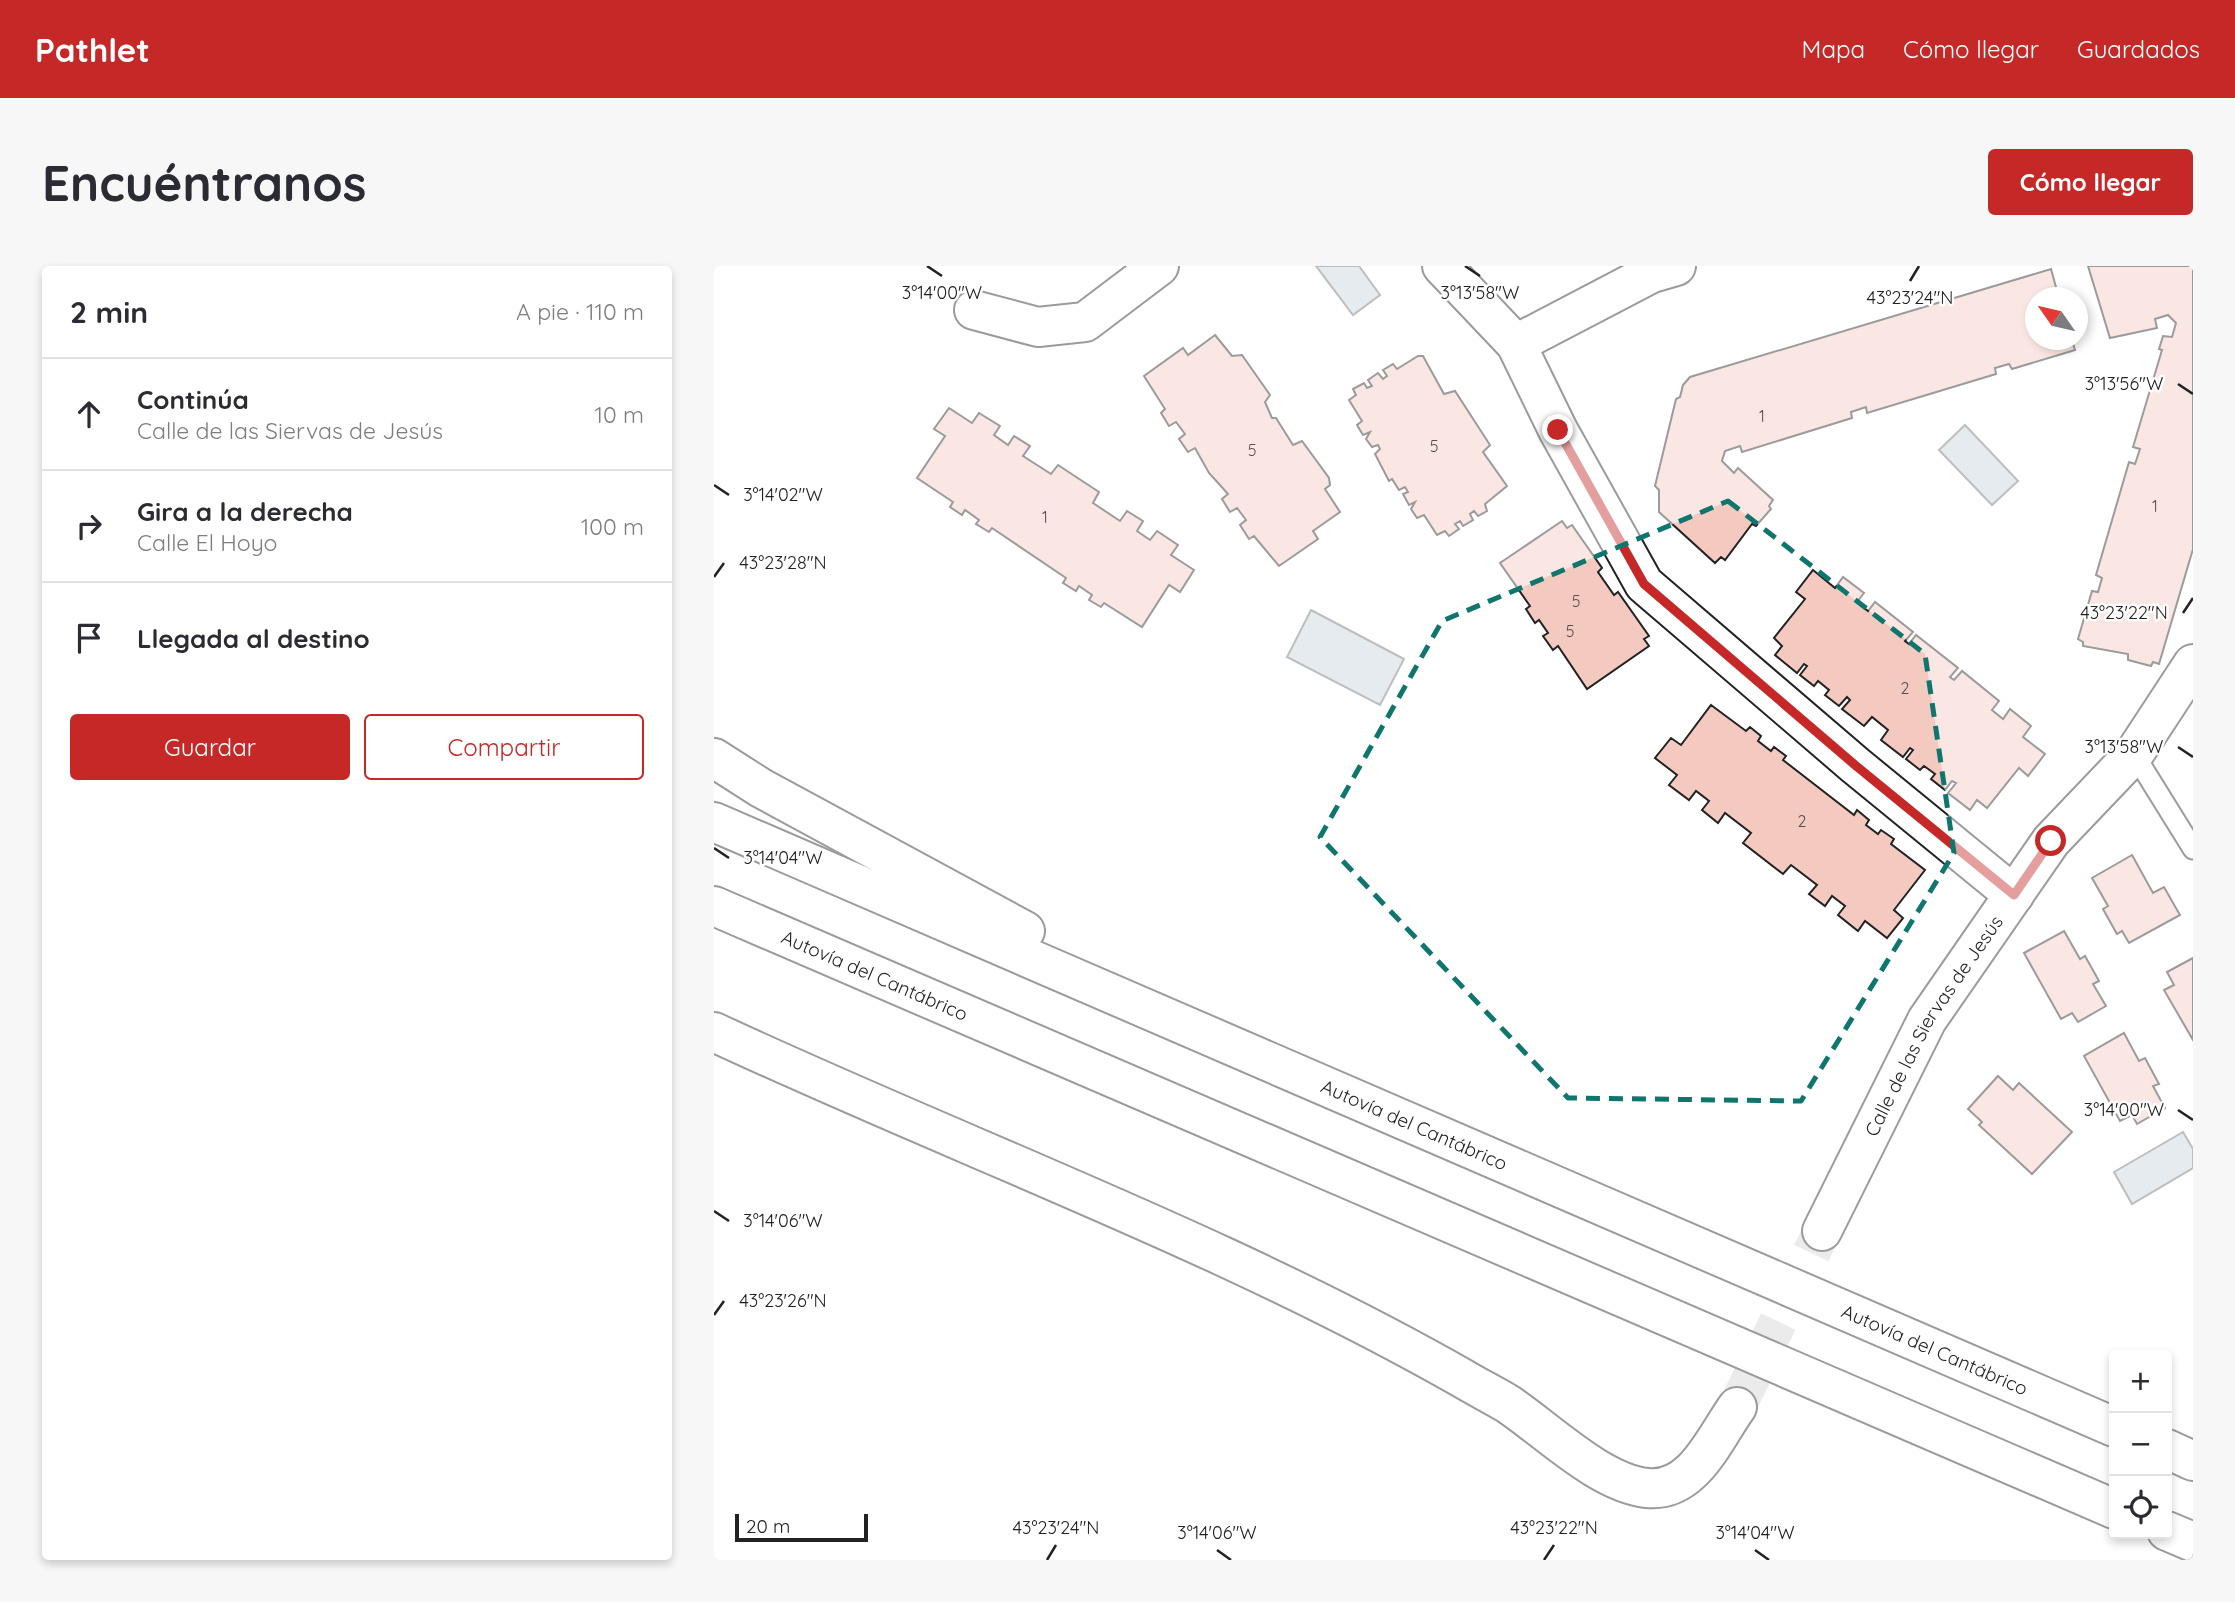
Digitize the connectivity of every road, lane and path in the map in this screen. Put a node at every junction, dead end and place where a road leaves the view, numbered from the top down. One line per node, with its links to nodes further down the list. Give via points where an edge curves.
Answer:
1 (1158, 266): 4 (main road, via 1084,322 1038,327)
2 (1442, 266): 5 (main road)
3 (1676, 266): 5 (main road, via 1652,273)
4 (975, 310)
5 (1516, 344): 11 (main road, via 1644,584)
6 (2193, 664): 7 (main road, Calle de las Siervas de Jesús)
7 (2134, 754): 10 (lane); 11 (main road, Calle de las Siervas de Jesús, via 2051,841)
8 (714, 758): 14 (main road)
9 (714, 821): 14 (main road, Autovía del Cantábrico)
10 (2193, 849)
11 (2014, 895): 15 (main road, Calle de las Siervas de Jesús, via 1927,1020)
12 (714, 906): 20 (main road, Autovía del Cantábrico)
13 (714, 1032): 16 (main road, via 1196,1243 1376,1329 1506,1403 1617,1481 1669,1489 1688,1478)
14 (1245, 1051): 17 (main road, Autovía del Cantábrico)
15 (1822, 1231)
16 (1737, 1407)
17 (2109, 1425)
18 (2172, 1452): 19 (main road)
19 (2193, 1461)
20 (2109, 1506)
21 (2172, 1533): 22 (main road)
22 (2193, 1542)

